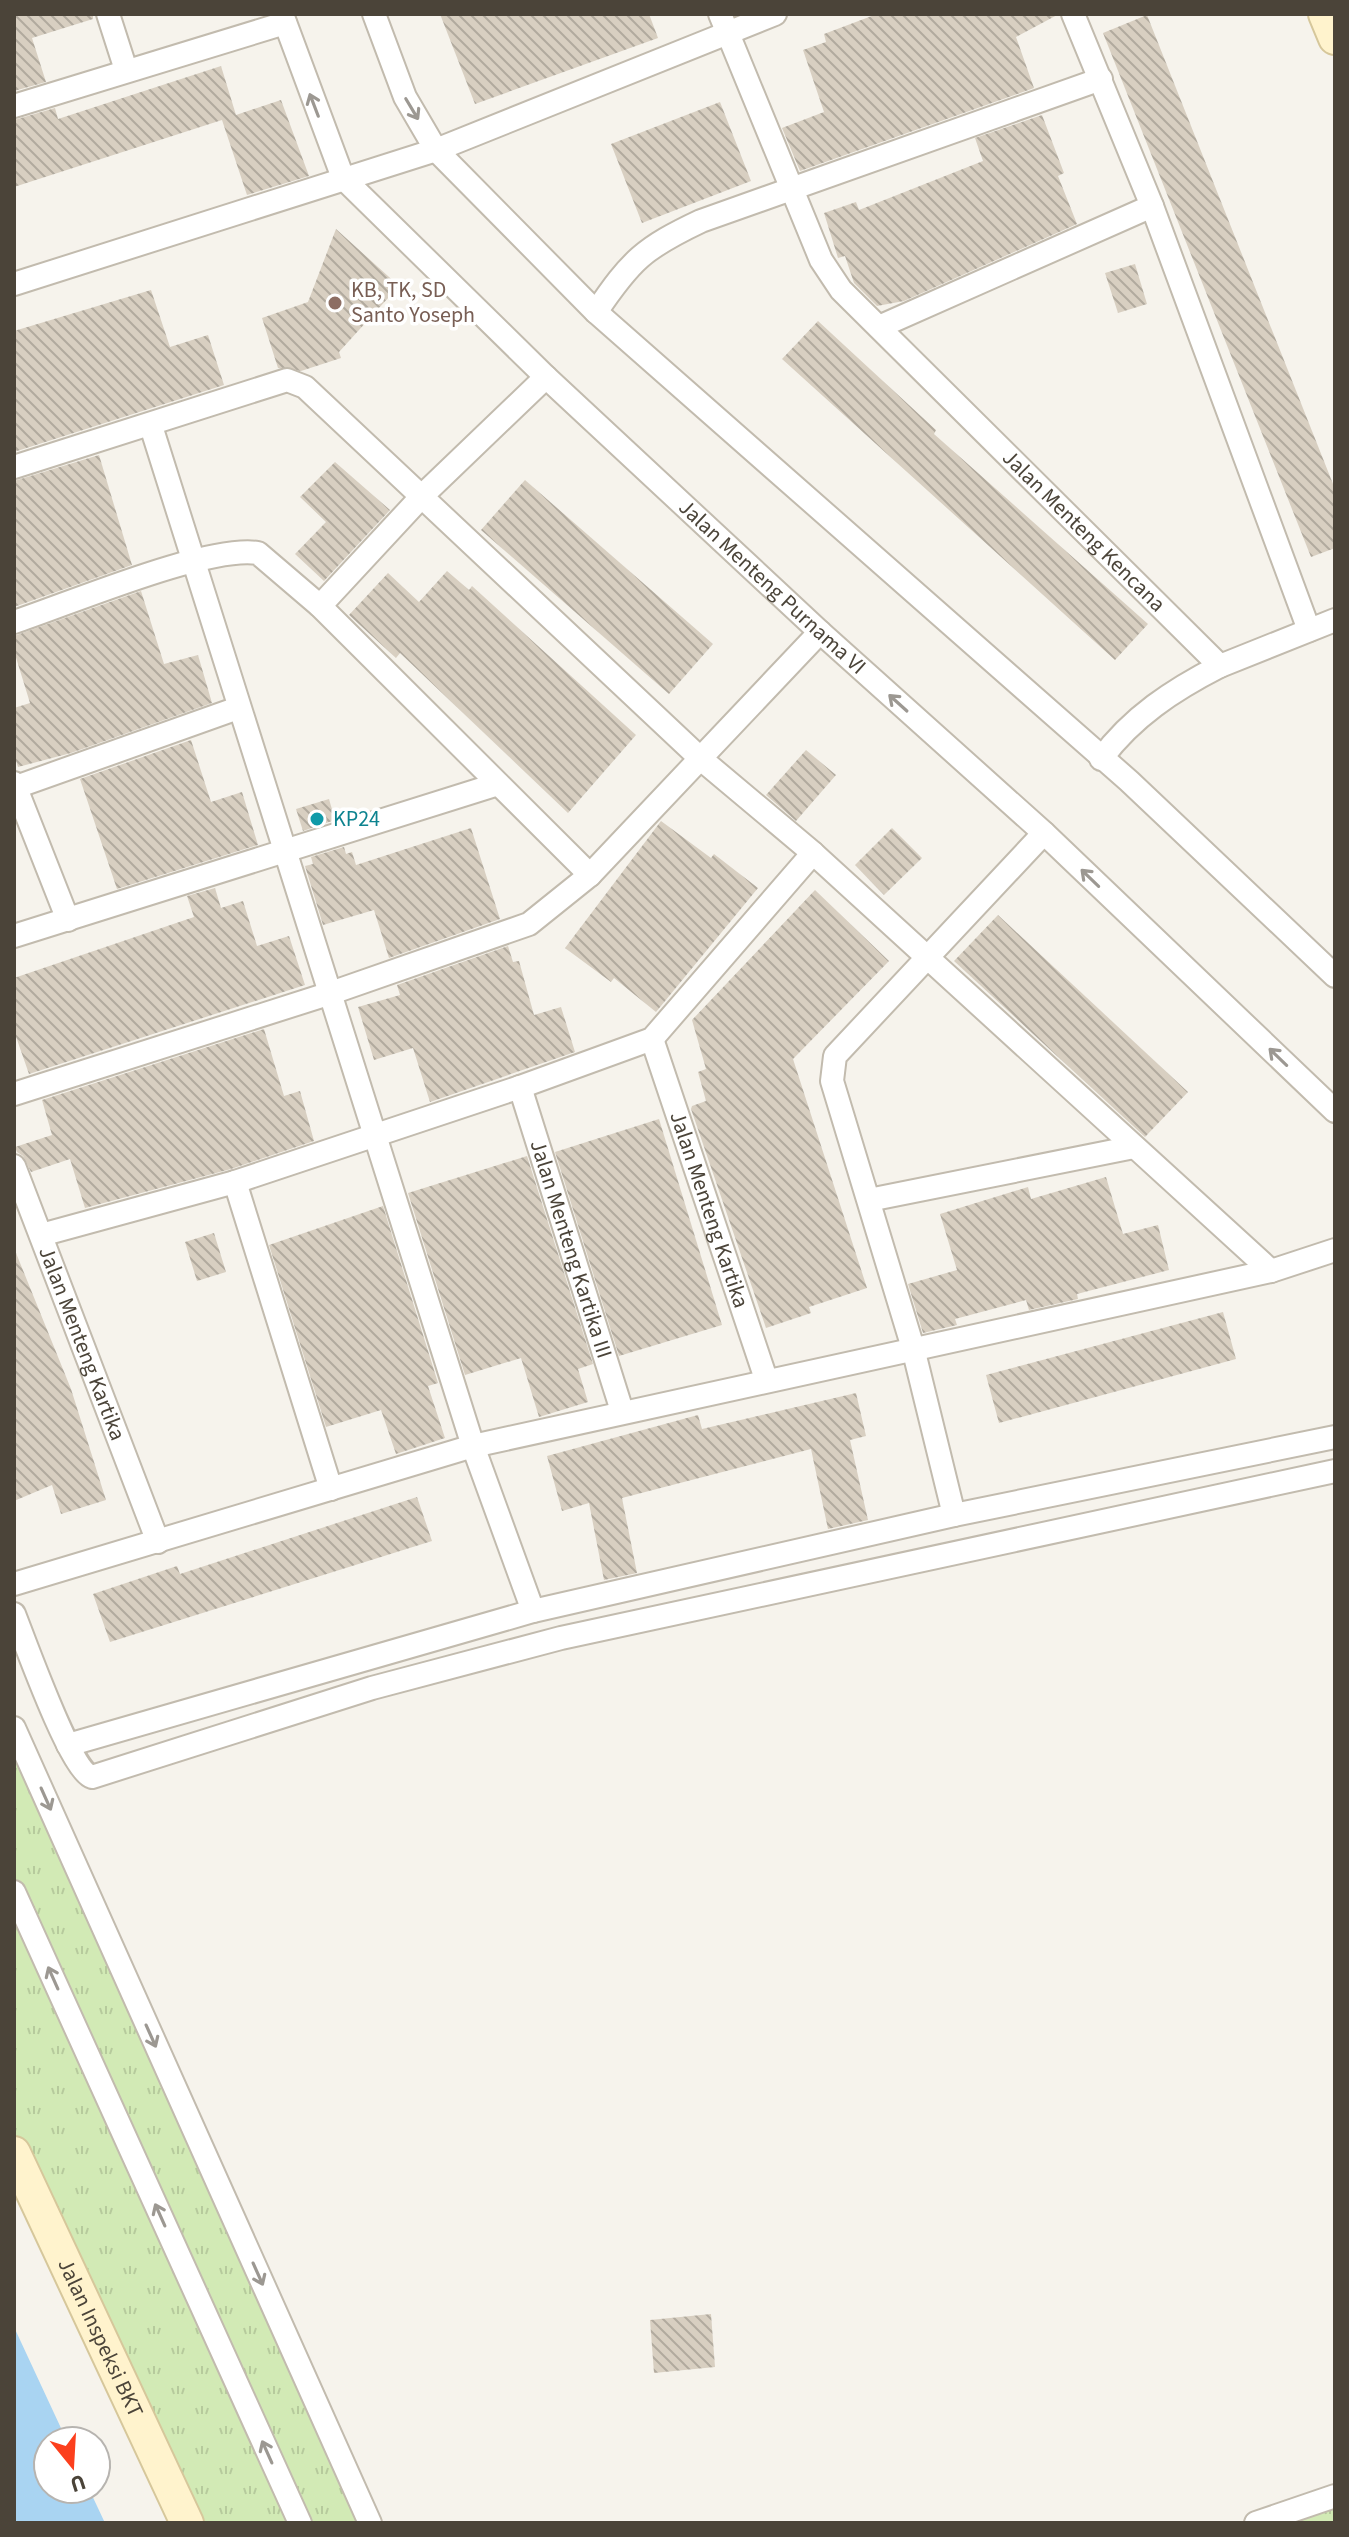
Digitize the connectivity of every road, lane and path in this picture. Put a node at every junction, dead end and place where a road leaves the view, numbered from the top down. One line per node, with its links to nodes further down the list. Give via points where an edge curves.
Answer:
1 (108, 14): 9 (street)
2 (374, 14): 12 (street, one-way to 12)
3 (775, 14): 7 (street)
4 (1073, 14): 10 (street)
5 (1325, 14): 8 (street)
6 (283, 19): 9 (street); 13 (street, Jalan Menteng Purnama VI, one-way to 6)
7 (723, 23): 12 (street); 14 (street, Jalan Menteng Kencana)
8 (1335, 38)
9 (126, 70): 11 (street)
10 (1101, 79): 14 (street); 15 (street)
11 (14, 106)
12 (427, 152): 13 (street); 17 (street)
13 (343, 178): 16 (street); 19 (street, Jalan Menteng Purnama VI)
14 (792, 190): 17 (street, via 661,240 626,267); 18 (street, Jalan Menteng Kencana, via 821,260 841,290)
15 (1152, 206): 18 (street); 27 (street)
16 (14, 284)
17 (596, 312): 32 (street)
18 (879, 327): 29 (street, Jalan Menteng Kencana)
19 (546, 377): 22 (street); 28 (street, Jalan Menteng Purnama VI)
20 (151, 426): 21 (street); 22 (street, via 287,380 305,387); 23 (street)
21 (14, 467)
22 (423, 495): 24 (street); 31 (street)
23 (194, 561): 24 (street, via 258,553); 26 (street); 30 (street)
24 (320, 606): 33 (street)
25 (1335, 620): 27 (street)
26 (14, 622)
27 (1309, 630): 29 (street)
28 (820, 632): 31 (street); 35 (street, Jalan Menteng Purnama VI, one-way to 28)
29 (1220, 666): 32 (street, via 1179,687 1122,731)
30 (238, 708): 34 (street); 36 (street)
31 (701, 759): 37 (street); 38 (street)
32 (1101, 759): 42 (street)
33 (498, 784): 36 (street); 38 (street)
34 (15, 785): 39 (street)
35 (1044, 833): 41 (street); 47 (street, Jalan Menteng Purnama VI, one-way to 35)
36 (285, 849): 39 (street); 43 (street)
37 (813, 853): 41 (street); 44 (street)
38 (590, 875): 43 (street, via 529,924)
39 (68, 920): 40 (street)
40 (14, 936)
41 (927, 956): 49 (street); 52 (street, via 835,1056 832,1066)
42 (1335, 976)
43 (331, 993): 46 (street); 48 (street)
44 (652, 1039): 45 (street); 57 (street, Jalan Menteng Kartika)
45 (520, 1087): 48 (street); 58 (street, Jalan Menteng Kartika III)
46 (14, 1094)
47 (1335, 1111)
48 (376, 1136): 51 (street); 60 (street)
49 (1134, 1147): 52 (street); 55 (street)
50 (14, 1166): 53 (street, Jalan Menteng Kartika)
51 (235, 1182): 53 (street); 62 (street)
52 (869, 1200): 56 (street)
53 (41, 1235): 64 (street, Jalan Menteng Kartika)
54 (1335, 1250): 55 (street)
55 (1271, 1271): 56 (street)
56 (913, 1348): 57 (street); 63 (street)
57 (766, 1379): 58 (street)
58 (622, 1411): 60 (street)
59 (1335, 1437): 63 (street)
60 (473, 1446): 62 (street); 66 (street)
61 (1335, 1471): 69 (street, via 561,1638 372,1688 92,1777 82,1772)
62 (331, 1489): 64 (street)
63 (954, 1515): 66 (street)
64 (158, 1542): 65 (street)
65 (14, 1584)
66 (533, 1611): 69 (street)
67 (14, 1614): 69 (street)
68 (14, 1728): 75 (street, one-way to 75)
69 (68, 1745)
70 (14, 1892): 74 (street, one-way to 70)
71 (14, 2153): 73 (street, Jalan Inspeksi BKT)
72 (1335, 2496): 76 (street)
73 (187, 2523)
74 (300, 2523)
75 (370, 2523)
76 (1256, 2523)

